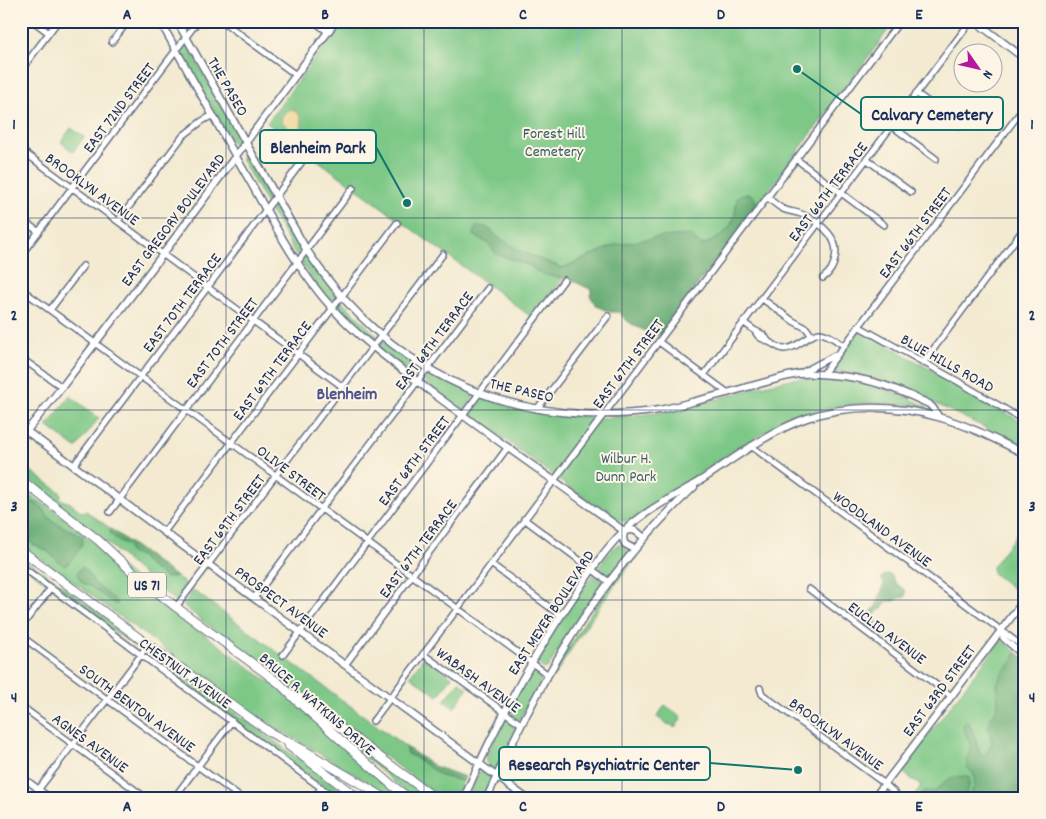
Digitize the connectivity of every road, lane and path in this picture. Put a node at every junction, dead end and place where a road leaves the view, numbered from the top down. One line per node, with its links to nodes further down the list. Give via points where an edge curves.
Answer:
1 (33, 21): 14 (street)
2 (58, 21): 14 (street)
3 (128, 21): 16 (street)
4 (160, 21): 17 (main road, THE PASEO)
5 (177, 21): 15 (main road, THE PASEO)
6 (198, 21): 15 (street, EAST 72ND STREET)
7 (222, 21): 20 (street)
8 (314, 21): 13 (street)
9 (336, 21): 13 (main road, EAST GREGORY BOULEVARD)
10 (900, 21): 30 (street, EAST 67TH STREET)
11 (971, 21): 21 (street, EAST 66TH TERRACE)
12 (975, 21): 18 (main road)
13 (328, 32): 20 (main road, EAST GREGORY BOULEVARD)
14 (49, 33): 19 (street)
15 (186, 37): 17 (street, EAST 72ND STREET); 26 (main road, THE PASEO)
16 (112, 42)
17 (176, 50): 23 (main road, THE PASEO); 33 (street, EAST 72ND STREET)
18 (1025, 58)
19 (21, 70)
20 (296, 75): 26 (main road, EAST GREGORY BOULEVARD)
21 (916, 93): 24 (street, EAST 66TH TERRACE); 25 (street)
22 (1025, 106): 65 (street, EAST 66TH STREET)
23 (212, 115): 29 (main road, THE PASEO); 41 (street, via 183,136)
24 (892, 126): 31 (street, EAST 66TH TERRACE); 32 (street)
25 (961, 126)
26 (246, 143): 29 (main road, EAST GREGORY BOULEVARD); 37 (main road, THE PASEO)
27 (21, 150): 33 (street, BROOKLYN AVENUE)
28 (307, 155): 37 (street, EAST 70TH TERRACE)
29 (236, 156): 39 (main road, THE PASEO); 48 (main road, EAST GREGORY BOULEVARD)
30 (796, 159): 35 (street); 38 (street, EAST 67TH STREET)
31 (866, 159): 35 (street, EAST 66TH TERRACE); 36 (street)
32 (936, 159)
33 (72, 188): 41 (street, BROOKLYN AVENUE); 46 (street, EAST 72ND STREET)
34 (353, 188): 47 (street, EAST 70TH STREET)
35 (841, 192): 43 (street, EAST 66TH TERRACE); 44 (street)
36 (911, 192)
37 (276, 196): 39 (street, EAST 70TH TERRACE); 47 (main road, THE PASEO)
38 (767, 197): 43 (street, via 781,208 806,216); 68 (street, EAST 67TH STREET)
39 (266, 210): 51 (main road, THE PASEO); 55 (street, EAST 70TH TERRACE)
40 (21, 219): 46 (street)
41 (118, 221): 48 (street, BROOKLYN AVENUE)
42 (398, 223): 58 (street, EAST 69TH TERRACE)
43 (817, 224): 53 (street, via 830,234 836,250 833,267); 59 (street, EAST 66TH TERRACE)
44 (884, 225)
45 (1025, 227): 75 (street)
46 (39, 232): 50 (street, EAST 72ND STREET)
47 (306, 249): 51 (street, EAST 70TH STREET); 58 (main road, THE PASEO)
48 (162, 254): 55 (street, BROOKLYN AVENUE); 69 (main road, EAST GREGORY BOULEVARD)
49 (443, 254): 66 (street, EAST 69TH STREET)
50 (21, 255)
51 (297, 262): 60 (main road, THE PASEO); 63 (street, EAST 70TH STREET)
52 (83, 266): 61 (street)
53 (823, 278)
54 (564, 280): 84 (street, EAST 68TH STREET)
55 (208, 287): 63 (street, BROOKLYN AVENUE); 80 (street, EAST 70TH TERRACE)
56 (488, 288): 76 (street, EAST 68TH TERRACE)
57 (21, 289): 61 (street, OLIVE STREET)
58 (341, 297): 60 (street, EAST 69TH TERRACE); 66 (main road, THE PASEO)
59 (762, 298): 64 (street, EAST 66TH TERRACE); 67 (street, via 806,328)
60 (332, 309): 71 (main road, THE PASEO); 72 (street, EAST 69TH TERRACE)
61 (50, 310): 69 (street, OLIVE STREET)
62 (608, 316): 87 (street)
63 (253, 320): 72 (street, BROOKLYN AVENUE); 86 (street, EAST 70TH STREET)
64 (743, 322): 67 (street, via 759,338 782,349); 79 (street, EAST 66TH TERRACE)
65 (858, 326): 70 (street, EAST 66TH STREET); 75 (street, BLUE HILLS ROAD)
66 (381, 336): 71 (street, EAST 69TH STREET); 76 (main road, THE PASEO)
67 (812, 336): 70 (street, via 826,335)
68 (659, 342): 79 (street); 89 (street, EAST 67TH STREET)
69 (95, 343): 80 (street, OLIVE STREET); 82 (main road, EAST GREGORY BOULEVARD)
70 (844, 346): 73 (street, EAST 66TH STREET)
71 (373, 348): 81 (main road, THE PASEO); 83 (street, EAST 69TH STREET)
72 (299, 354): 83 (street, BROOKLYN AVENUE); 94 (street, EAST 69TH TERRACE)
73 (838, 354): 77 (street); 78 (street, EAST 66TH STREET)
74 (21, 358): 82 (street)
75 (923, 363): 91 (street, BLUE HILLS ROAD)
76 (427, 368): 81 (street, EAST 68TH TERRACE); 84 (main road, THE PASEO)
77 (799, 374): 78 (main road, THE PASEO); 85 (main road, THE PASEO)
78 (823, 374): 90 (main road, THE PASEO, via 860,378 890,387 929,404)
79 (704, 375): 85 (street)
80 (141, 376): 86 (street, OLIVE STREET); 99 (street, EAST 70TH TERRACE)
81 (418, 381): 88 (main road, THE PASEO); 105 (street, EAST 68TH TERRACE)
82 (62, 387): 92 (main road, EAST GREGORY BOULEVARD)
83 (343, 387): 100 (street, EAST 69TH STREET)
84 (480, 393): 87 (main road, THE PASEO); 88 (street, EAST 68TH STREET)
85 (728, 393): 89 (main road, THE PASEO, via 660,410)
86 (186, 409): 94 (street, OLIVE STREET); 104 (street, EAST 70TH STREET)
87 (537, 409): 89 (main road, THE PASEO)
88 (463, 415): 97 (main road, THE PASEO); 111 (street, EAST 68TH STREET)
89 (603, 415): 103 (street, EAST 67TH STREET)
90 (938, 416): 96 (main road, EAST MEYER BOULEVARD, via 875,408 832,411 806,419); 98 (main road, THE PASEO)
91 (1025, 421)
92 (24, 429): 93 (main road, EAST GREGORY BOULEVARD); 95 (main road, EAST GREGORY BOULEVARD); 99 (main road, PROSPECT AVENUE)
93 (21, 438)
94 (232, 443): 100 (street, OLIVE STREET); 109 (street, EAST 69TH TERRACE)
95 (21, 444)
96 (751, 446): 101 (main road, EAST MEYER BOULEVARD); 128 (street, WOODLAND AVENUE)
97 (508, 447): 103 (main road, THE PASEO); 118 (street, EAST 67TH TERRACE)
98 (1025, 454)
99 (74, 465): 104 (main road, PROSPECT AVENUE)
100 (276, 476): 105 (street, OLIVE STREET); 115 (street, EAST 69TH STREET)
101 (704, 478): 108 (main road, EAST MEYER BOULEVARD); 110 (main road, EAST MEYER BOULEVARD)
102 (21, 480): 124 (highway, BRUCE R. WATKINS DRIVE / US 71)
103 (554, 480): 107 (street, EAST 67TH STREET); 108 (main road, THE PASEO)
104 (119, 499): 106 (street, EAST 70TH STREET); 109 (main road, PROSPECT AVENUE)
105 (322, 510): 111 (street, OLIVE STREET); 122 (street, EAST 68TH TERRACE)
106 (110, 512)
107 (524, 519): 114 (street, EAST 67TH STREET); 117 (street)
108 (624, 531): 110 (main road, via 635,530); 112 (main road, via 623,542); 117 (main road, EAST MEYER BOULEVARD)
109 (164, 532): 115 (main road, PROSPECT AVENUE)
110 (644, 538): 112 (main road)
111 (367, 543): 118 (street, OLIVE STREET); 129 (street, EAST 68TH STREET)
112 (634, 549): 119 (main road, EAST MEYER BOULEVARD)
113 (21, 550): 131 (highway)
114 (491, 564): 125 (street, EAST 67TH STREET); 126 (street)
115 (209, 565): 122 (main road, PROSPECT AVENUE); 124 (street, EAST 69TH STREET)
116 (21, 566): 120 (street, CHESTNUT AVENUE)
117 (592, 570): 119 (street); 126 (main road, EAST MEYER BOULEVARD)
118 (412, 575): 125 (street, OLIVE STREET); 138 (street, EAST 67TH TERRACE)
119 (609, 582): 139 (main road, EAST MEYER BOULEVARD)
120 (51, 588): 127 (street); 133 (street, CHESTNUT AVENUE)
121 (809, 589): 142 (street, EUCLID AVENUE)
122 (254, 598): 129 (main road, PROSPECT AVENUE)
123 (1025, 599): 128 (main road, EAST 63RD STREET)
124 (176, 607): 140 (highway, BRUCE R. WATKINS DRIVE / US 71)
125 (457, 609): 135 (street, EAST 67TH STREET); 137 (street, OLIVE STREET)
126 (560, 615): 137 (main road, EAST MEYER BOULEVARD)
127 (21, 627)
128 (1001, 630): 132 (street, WOODLAND AVENUE); 136 (street, via 1003,638); 142 (main road, EAST 63RD STREET)
129 (300, 632): 134 (street, EAST 68TH STREET); 138 (main road, PROSPECT AVENUE)
130 (21, 636): 144 (street, SOUTH BENTON AVENUE)
131 (147, 644): 133 (street); 150 (highway)
132 (1025, 648)
133 (141, 654): 144 (street); 147 (street, CHESTNUT AVENUE)
134 (283, 654)
135 (423, 654): 143 (street, EAST 67TH STREET); 146 (street, WABASH AVENUE)
136 (1025, 657)
137 (531, 663): 139 (street, OLIVE STREET); 146 (main road, EAST MEYER BOULEVARD)
138 (346, 665): 143 (main road, PROSPECT AVENUE)
139 (547, 674): 149 (main road, EAST MEYER BOULEVARD)
140 (279, 683): 169 (highway, BRUCE R. WATKINS DRIVE / US 71); 170 (highway)
141 (760, 688): 156 (street, BROOKLYN AVENUE, via 762,694)
142 (951, 696): 156 (main road, EAST 63RD STREET)
143 (390, 698): 148 (street, EAST 67TH STREET); 152 (main road, PROSPECT AVENUE)
144 (107, 699): 151 (street); 153 (street, SOUTH BENTON AVENUE)
145 (21, 706): 151 (street, AGNES AVENUE)
146 (504, 712): 149 (street, WABASH AVENUE); 152 (main road, EAST MEYER BOULEVARD)
147 (232, 721): 153 (street); 157 (street, CHESTNUT AVENUE)
148 (373, 721)
149 (521, 724): 155 (main road, EAST MEYER BOULEVARD)
150 (271, 733): 167 (highway); 168 (highway)
151 (73, 744): 158 (street); 162 (street, AGNES AVENUE)
152 (479, 764): 155 (main road, PROSPECT AVENUE); 159 (main road, EAST MEYER BOULEVARD)
153 (198, 766): 163 (street); 164 (street, SOUTH BENTON AVENUE)
154 (21, 776): 158 (street)
155 (496, 776): 171 (main road, EAST MEYER BOULEVARD); 172 (main road, PROSPECT AVENUE)
156 (885, 784): 173 (main road, EAST 63RD STREET); 174 (street, BROOKLYN AVENUE)
157 (321, 788): 165 (street); 166 (street, CHESTNUT AVENUE)
158 (38, 789): 160 (street); 161 (street)
159 (463, 797)
160 (32, 798)
161 (50, 798)
162 (146, 798)
163 (174, 798)
164 (241, 798)
165 (314, 798)
166 (335, 798)
167 (358, 798)
168 (385, 798)
169 (409, 798)
170 (435, 798)
171 (487, 798)
172 (526, 798)
173 (874, 798)
174 (900, 798)

